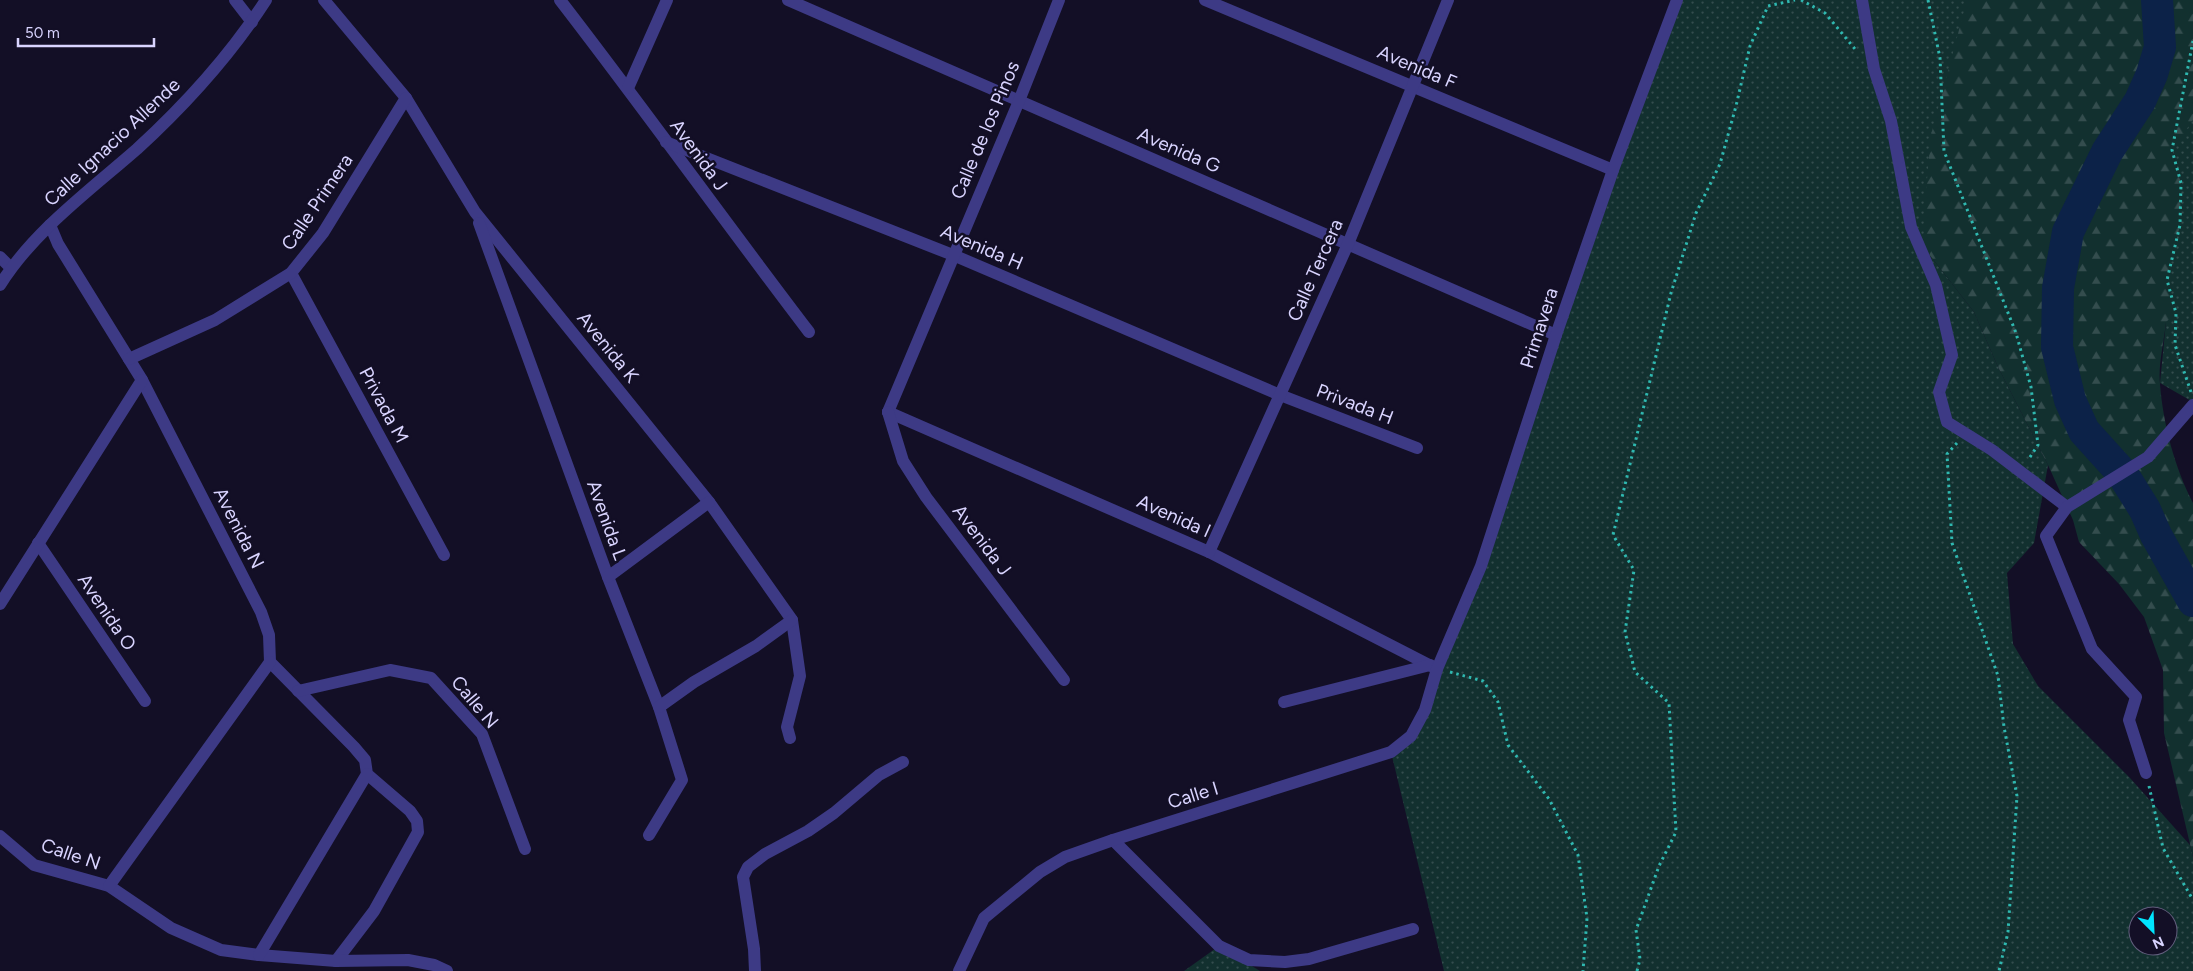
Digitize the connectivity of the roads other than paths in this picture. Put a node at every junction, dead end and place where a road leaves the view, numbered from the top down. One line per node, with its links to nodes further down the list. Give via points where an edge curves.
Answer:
1 (235, 0): 12 (street)
2 (266, 0): 12 (street, Calle Ignacio Allende)
3 (324, 0): 15 (street, Avenida K)
4 (560, 0): 14 (street, Avenida J)
5 (667, 0): 14 (street)
6 (788, 0): 16 (street, Avenida G)
7 (1059, 0): 16 (street, Calle de los Pinos)
8 (1205, 0): 13 (street, Avenida F)
9 (1448, 0): 13 (street, Calle Tercera)
10 (1676, 0): 18 (street, Primavera)
11 (1862, 0): 36 (street, via 1874,69 1891,121 1911,227 1936,285 1952,355 1939,392 1947,422 1992,450)
12 (252, 22): 20 (street, Calle Ignacio Allende, via 172,116)
13 (1412, 85): 18 (street, Avenida F); 21 (street, Calle Tercera)
14 (628, 88): 17 (street, Avenida J)
15 (406, 98): 19 (street, Avenida K); 25 (street, Calle Primera, via 323,233)
16 (1019, 101): 21 (street, Avenida G); 22 (street, Calle de los Pinos)
17 (666, 142): 22 (street, Avenida H); 27 (street, Avenida J)
18 (1613, 170): 28 (street, Primavera)
19 (475, 212): 35 (street, Avenida K); 40 (street, Avenida L)
20 (50, 226): 24 (street, Calle Ignacio Allende); 29 (street, Avenida N)
21 (1348, 244): 28 (street, Avenida G); 31 (street, Calle Tercera)
22 (953, 254): 31 (street, Avenida H); 33 (street, Calle de los Pinos)
23 (0, 257): 24 (street)
24 (11, 268): 26 (street, Calle Ignacio Allende)
25 (291, 273): 29 (street, Calle Primera, via 215,320); 39 (street, Privada M)
26 (0, 285)
27 (809, 332)
28 (1556, 335): 44 (street, Primavera, via 1481,566)
29 (129, 359): 30 (street, Avenida N)
30 (142, 380): 37 (street); 43 (street, Avenida N, via 261,612 269,635)
31 (1280, 395): 34 (street, Privada H); 38 (street, Calle Tercera)
32 (2193, 405): 36 (street, via 2148,457)
33 (888, 412): 38 (street, Avenida I); 45 (street, Avenida J, via 903,461 926,497)
34 (1417, 448)
35 (709, 502): 40 (street); 42 (street, Avenida K)
36 (2067, 507): 52 (street, via 2046,536 2092,649 2136,697 2129,720)
37 (38, 543): 41 (street); 47 (street, Avenida O)
38 (1209, 552): 44 (street, Avenida I)
39 (444, 555)
40 (608, 577): 49 (street, Avenida L)
41 (0, 604)
42 (792, 620): 49 (street); 50 (street, Avenida K, via 800,676 788,727)
43 (270, 662): 46 (street); 58 (street, Calle N)
44 (1434, 667): 48 (street); 56 (street, Calle I, via 1425,710 1411,736 1391,752)
45 (1064, 680)
46 (298, 691): 53 (street, via 365,760); 57 (street, Calle N, via 390,670 431,678 482,734)
47 (146, 701)
48 (1284, 702)
49 (660, 707): 54 (street, Avenida L, via 682,780)
50 (790, 738)
51 (903, 762): 63 (street, via 879,775 808,831 748,867 743,877)
52 (2146, 773)
53 (367, 774): 60 (street); 61 (street, via 410,811 417,822 418,832 374,911)
54 (649, 835)
55 (0, 836): 58 (street, Calle N, via 34,865)
56 (1113, 840): 59 (street, via 1219,946 1249,960 1286,962 1309,959); 64 (street, Calle I, via 1065,857 1040,872 984,918)
57 (525, 849)
58 (108, 886): 60 (street, Calle N, via 171,928 221,950)
59 (1412, 929)
60 (259, 955): 61 (street, Calle N)
61 (336, 961): 62 (street, via 408,960)
62 (447, 971)
63 (755, 971)
64 (960, 971)

